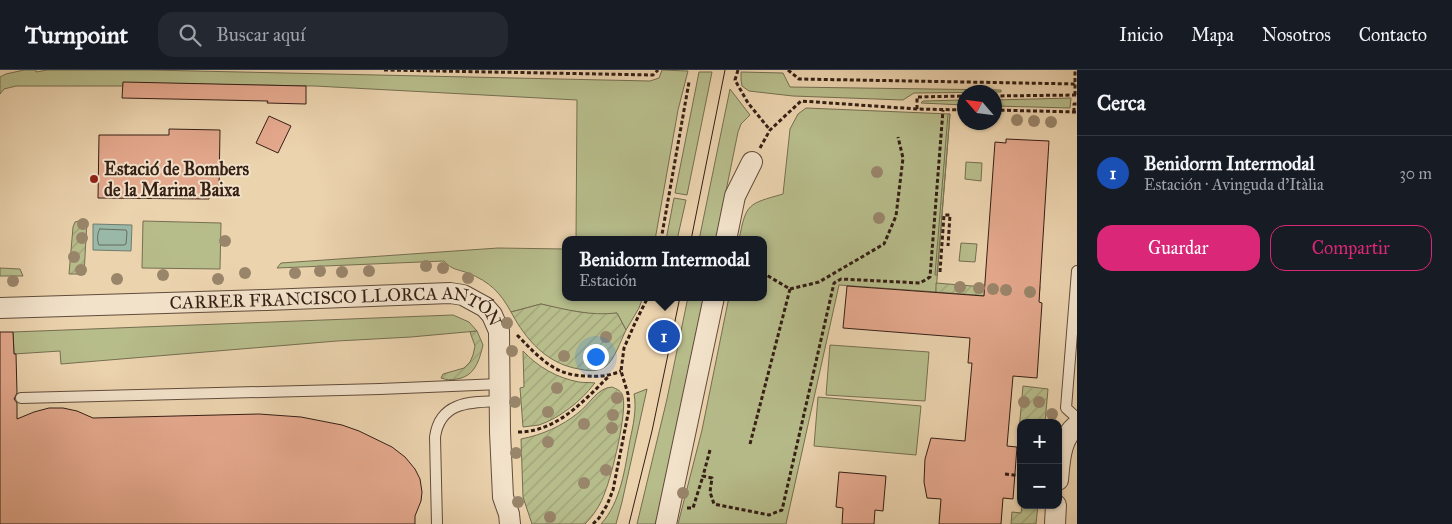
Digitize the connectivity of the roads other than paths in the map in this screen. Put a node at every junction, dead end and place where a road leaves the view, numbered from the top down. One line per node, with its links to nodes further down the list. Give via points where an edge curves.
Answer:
1 (752, 162): 2 (street, via 735,196)
2 (727, 236)
3 (1077, 271): 8 (lane, via 1066,408)
4 (713, 301): 14 (street)
5 (0, 308): 6 (street, CARRER FRANCISCO LLORCA ANTÓN, via 463,295 485,307 499,331)
6 (500, 392): 7 (lane, via 380,390); 12 (lane, via 453,407 443,414 436,426); 13 (street, CARRER FRANCISCO LLORCA ANTÓN, via 503,497 510,514)
7 (21, 398)
8 (1077, 418)
9 (1077, 426): 10 (street, via 1065,440)
10 (1059, 464)
11 (1056, 509): 15 (street)
12 (436, 524)
13 (510, 524)
14 (666, 524)
15 (1055, 524)

